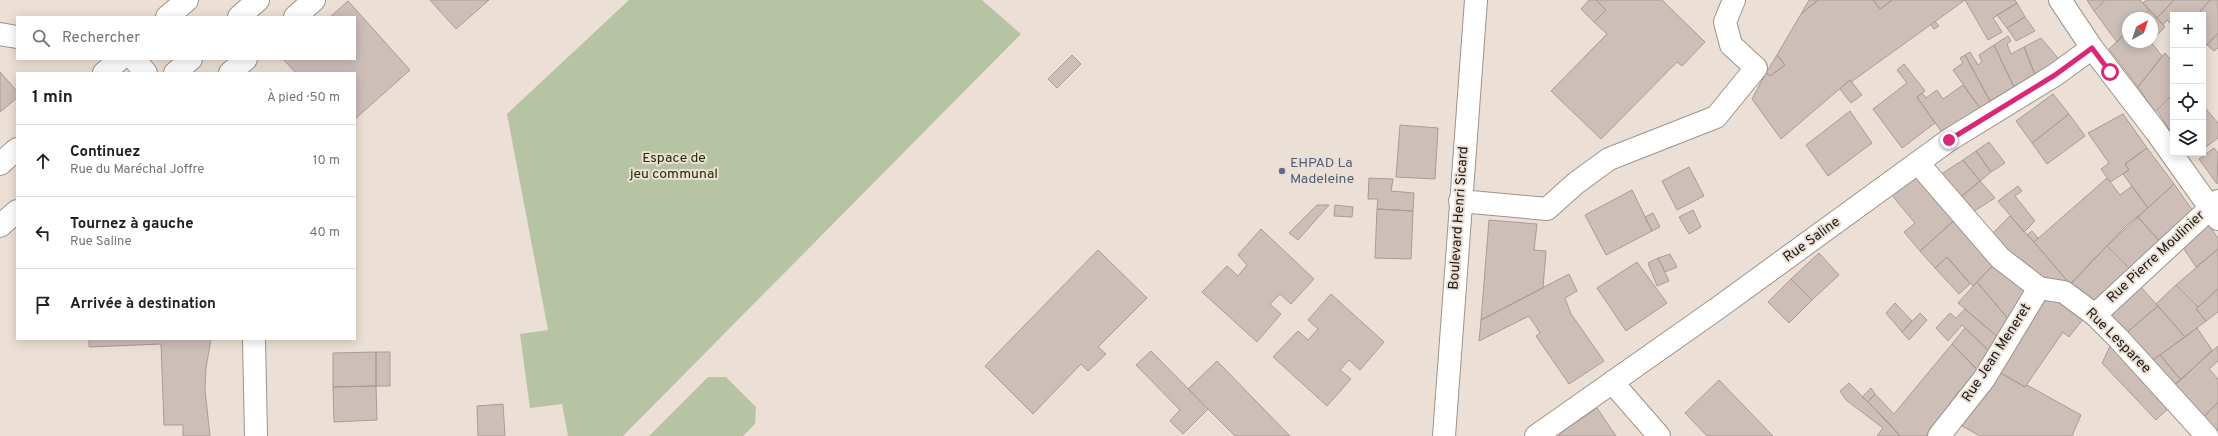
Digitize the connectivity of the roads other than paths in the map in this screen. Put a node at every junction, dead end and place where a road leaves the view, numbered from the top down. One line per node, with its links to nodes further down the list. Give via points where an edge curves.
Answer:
1 (187, 0): 7 (street)
2 (258, 0): 8 (street)
3 (314, 0): 9 (street)
4 (1476, 0): 24 (street, Boulevard Henri Sicard)
5 (1734, 0): 24 (street, via 1725,22 1731,45 1756,68 1716,117 1609,159 1576,183 1548,209)
6 (2060, 0): 12 (street)
7 (168, 16)
8 (240, 16)
9 (296, 16)
10 (0, 34): 11 (street)
11 (16, 37)
12 (2092, 48): 22 (street, Rue Saline, via 2055,75); 25 (street)
13 (119, 60): 17 (street)
14 (135, 60): 18 (street)
15 (190, 60): 19 (street)
16 (245, 60): 20 (street)
17 (105, 72)
18 (145, 72)
19 (176, 72)
20 (231, 72)
21 (16, 150): 23 (street)
22 (1918, 162): 28 (street, Rue Lesparee, via 2000,258); 31 (street, Rue Saline)
23 (0, 164)
24 (1460, 201): 33 (street, Boulevard Henri Sicard)
25 (2215, 209): 29 (street, Rue Pierre Moulinier)
26 (16, 212): 27 (street)
27 (0, 226)
28 (2039, 288): 29 (street, Rue Lesparee, via 2064,292); 36 (street, Rue Jean Meneret, via 1984,379)
29 (2095, 315): 37 (street, Rue Lesparee)
30 (254, 340): 32 (street)
31 (1612, 382): 34 (street, Rue Saline); 35 (street)
32 (256, 436)
33 (1444, 436)
34 (1536, 436)
35 (1659, 436)
36 (1939, 436)
37 (2207, 436)

